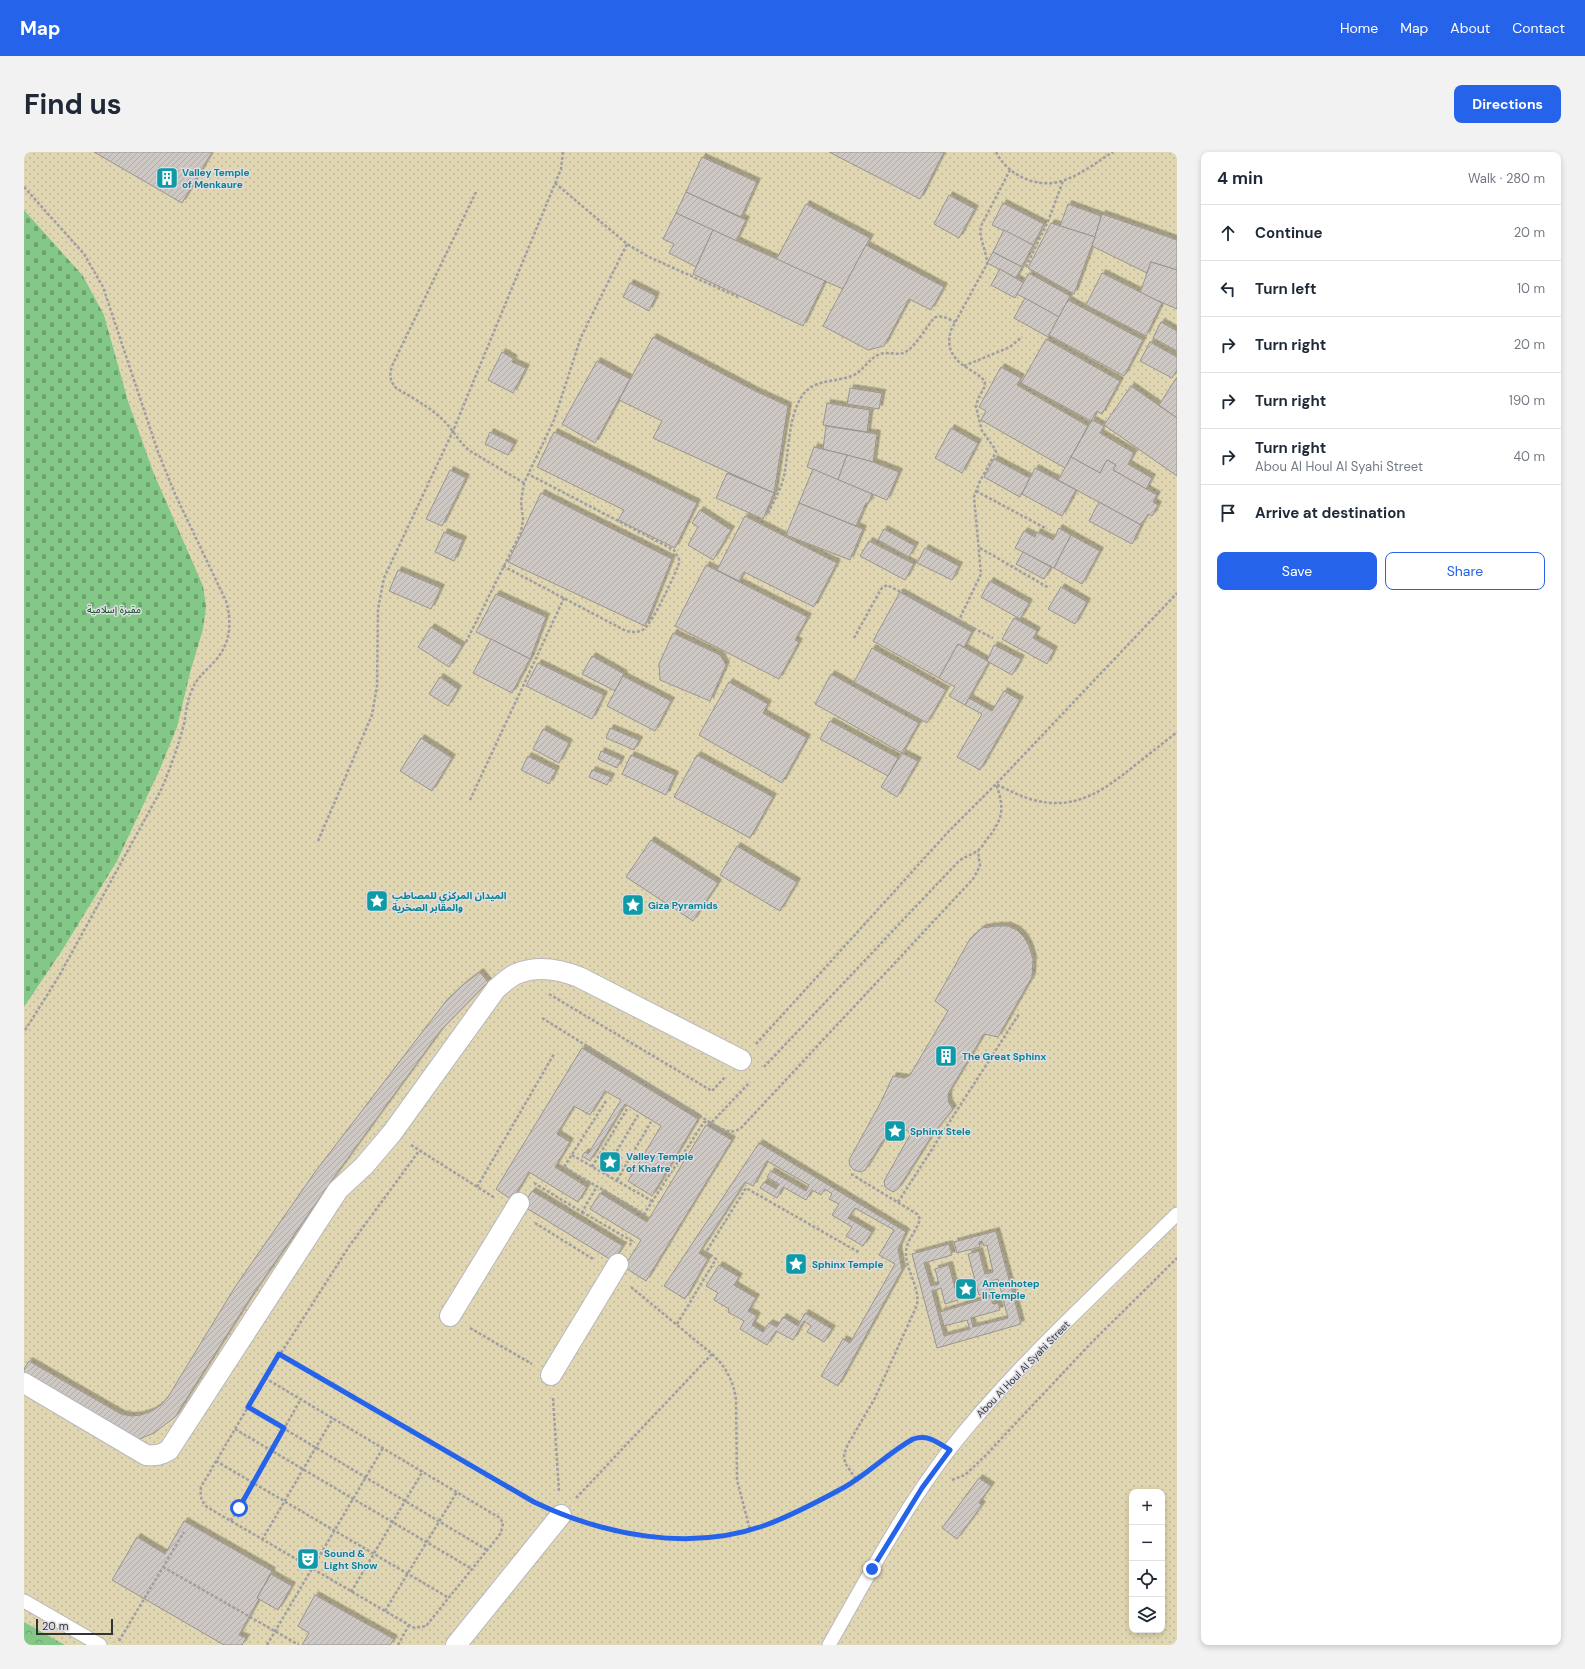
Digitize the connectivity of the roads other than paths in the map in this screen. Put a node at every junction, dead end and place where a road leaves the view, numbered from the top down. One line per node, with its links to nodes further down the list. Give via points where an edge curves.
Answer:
1 (741, 1060): 7 (street, via 579,977 544,968 516,974 496,989 392,1133 364,1166 338,1190 169,1450 155,1456 146,1455)
2 (519, 1203): 5 (street)
3 (1177, 1214): 12 (lane, Abou Al Houl Al Syahi Street, via 1026,1363 975,1418 922,1488 896,1528)
4 (616, 1268): 6 (street)
5 (450, 1316)
6 (551, 1375)
7 (24, 1383)
8 (560, 1515): 11 (street)
9 (24, 1601): 10 (lane)
10 (100, 1645)
11 (456, 1645)
12 (830, 1645)

